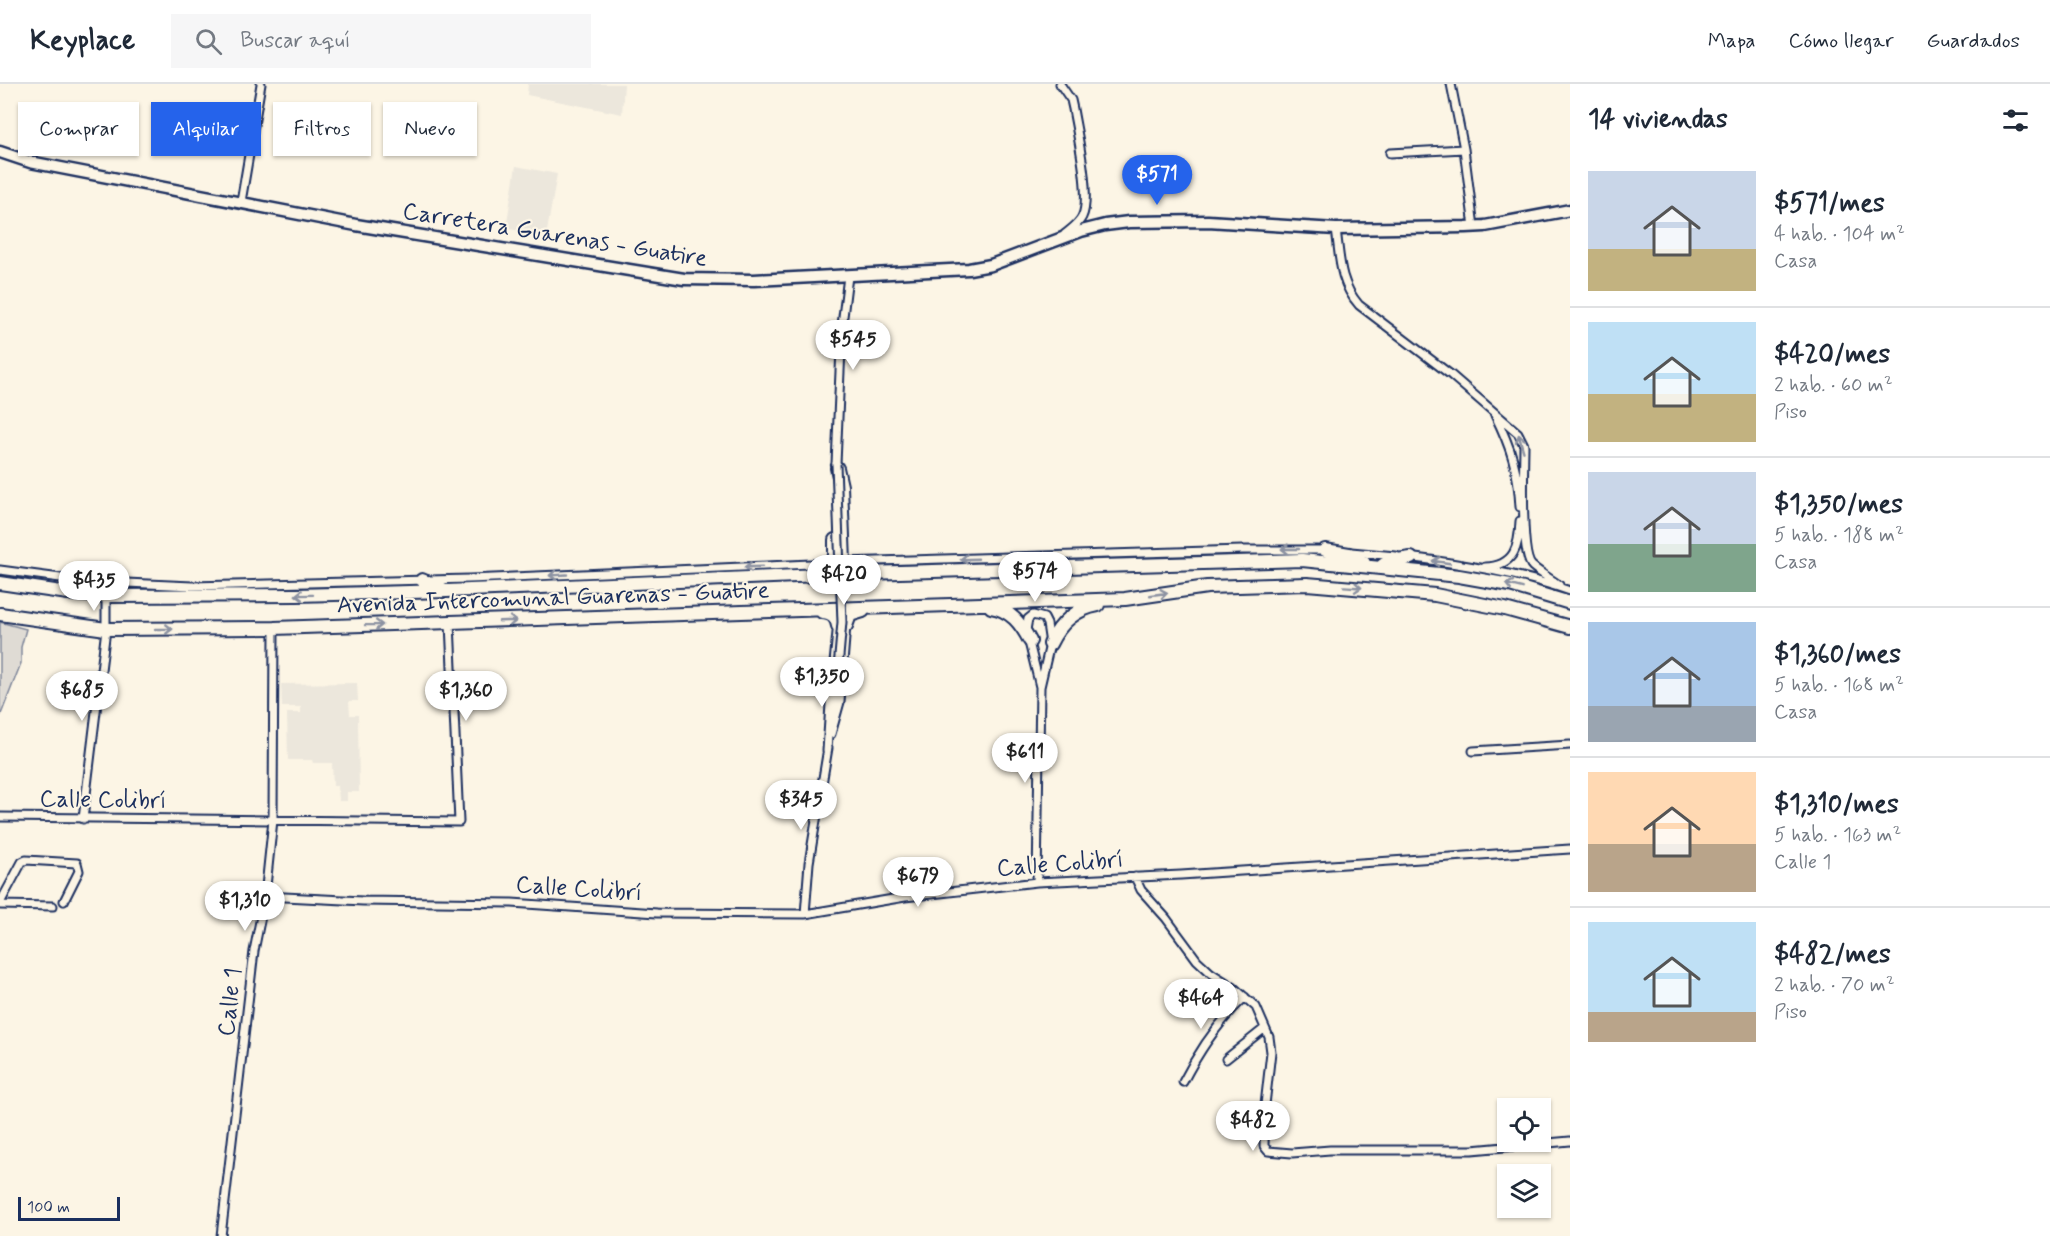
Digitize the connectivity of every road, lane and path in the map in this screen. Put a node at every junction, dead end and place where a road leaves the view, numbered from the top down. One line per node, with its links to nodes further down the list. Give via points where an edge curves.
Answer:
1 (261, 84): 7 (street)
2 (1060, 84): 11 (street, via 1071,100 1086,197 1082,217)
3 (1450, 84): 4 (street)
4 (1464, 149): 6 (street); 9 (street)
5 (0, 153): 7 (main road, Carretera Guarenas - Guatire)
6 (1390, 153)
7 (241, 202): 12 (main road, Carretera Guarenas - Guatire, via 367,227 684,279)
8 (1570, 210): 9 (main road, Carretera Guarenas - Guatire)
9 (1474, 227): 10 (main road, Carretera Guarenas - Guatire)
10 (1336, 229): 11 (main road, Carretera Guarenas - Guatire, via 1149,220 1105,225); 13 (street, via 1344,283 1359,305)
11 (1056, 241): 12 (main road, Carretera Guarenas - Guatire, via 991,266)
12 (848, 276): 14 (street)
13 (1492, 410): 21 (street, via 1514,458 1520,536 1518,548 1507,561); 28 (street, one-way to 13, via 1532,566 1527,558 1524,446 1518,434)
14 (836, 464): 17 (highway, via 833,488); 45 (street, bridge, via 842,622)
15 (1325, 550): 16 (street, Avenida Intercomunal Guarenas - Guatire); 17 (street, Avenida Intercomunal Guarenas - Guatire, one-way to 17); 18 (highway, via 1349,554)
16 (1411, 558): 20 (highway); 21 (street, Avenida Intercomunal Guarenas - Guatire, one-way to 16)
17 (839, 563): 19 (street, Avenida Intercomunal Guarenas - Guatire); 23 (highway); 24 (highway)
18 (1367, 565): 20 (highway, Avenida Intercomunal Guarenas - Guatire); 23 (highway, Avenida Intercomunal Guarenas - Guatire, via 1302,560)
19 (788, 566): 25 (highway); 26 (street, Avenida Intercomunal Guarenas - Guatire, one-way to 26)
20 (1381, 566): 32 (highway, Avenida Intercomunal Guarenas - Guatire, one-way to 20, via 1510,585)
21 (1471, 567): 28 (street, Avenida Intercomunal Guarenas - Guatire)
22 (0, 570): 26 (street, Avenida Intercomunal Guarenas - Guatire, via 155,586)
23 (867, 573): 24 (highway, Avenida Intercomunal Guarenas - Guatire)
24 (822, 574): 25 (highway, Avenida Intercomunal Guarenas - Guatire)
25 (759, 578): 29 (highway, Avenida Intercomunal Guarenas - Guatire)
26 (422, 580): 29 (highway)
27 (0, 583): 30 (highway, Avenida Intercomunal Guarenas - Guatire)
28 (1567, 590)
29 (447, 591): 30 (highway, Avenida Intercomunal Guarenas - Guatire, one-way to 30)
30 (106, 596): 41 (street)
31 (1125, 599): 33 (highway, Avenida Intercomunal Guarenas - Guatire); 39 (highway, Avenida Intercomunal Guarenas - Guatire, one-way to 39, via 1207,587 1307,584 1435,594); 43 (highway, via 1081,610 1063,622)
32 (1570, 603)
33 (975, 605): 34 (highway, Avenida Intercomunal Guarenas - Guatire); 42 (highway, via 1008,613)
34 (880, 607): 35 (highway, Avenida Intercomunal Guarenas - Guatire); 38 (highway, via 850,615)
35 (800, 610): 37 (highway, Avenida Intercomunal Guarenas - Guatire, one-way to 35); 38 (highway, via 830,614)
36 (0, 614): 41 (highway, Avenida Intercomunal Guarenas - Guatire)
37 (450, 623): 40 (highway, Avenida Intercomunal Guarenas - Guatire, one-way to 37); 51 (street, Calle Colibrí, via 459,822)
38 (842, 626): 45 (street, via 840,702); 47 (street)
39 (1570, 627)
40 (274, 628): 41 (highway, Avenida Intercomunal Guarenas - Guatire, one-way to 40); 51 (street, Calle 1)
41 (106, 629): 50 (street)
42 (1030, 642): 43 (street, via 1028,619 1039,615 1047,624); 44 (street)
43 (1050, 644): 44 (street)
44 (1040, 687): 54 (street)
45 (831, 734): 47 (street)
46 (1570, 745): 48 (street)
47 (827, 751): 59 (street)
48 (1473, 751)
49 (0, 818): 50 (street, Calle Colibrí)
50 (83, 819): 51 (street, Calle Colibrí)
51 (273, 820): 55 (street, Calle 1)
52 (1570, 849): 53 (street, Calle Colibrí)
53 (1135, 877): 54 (street, Calle Colibrí); 60 (street, via 1197,960)
54 (1037, 882): 59 (street, Calle Colibrí, via 905,897)
55 (266, 896): 59 (street, Calle Colibrí, via 512,903 657,913); 65 (street, Calle 1, via 254,951)
56 (64, 901): 57 (street, via 79,871 77,864 26,860 18,865)
57 (0, 904): 58 (street)
58 (53, 906)
59 (805, 914)
60 (1245, 997): 61 (street, via 1256,1007); 63 (street, via 1204,1047)
61 (1265, 1028): 62 (street); 64 (street, via 1271,1052 1264,1146 1271,1152 1472,1150)
62 (1226, 1059)
63 (1183, 1082)
64 (1570, 1141)
65 (221, 1236)

